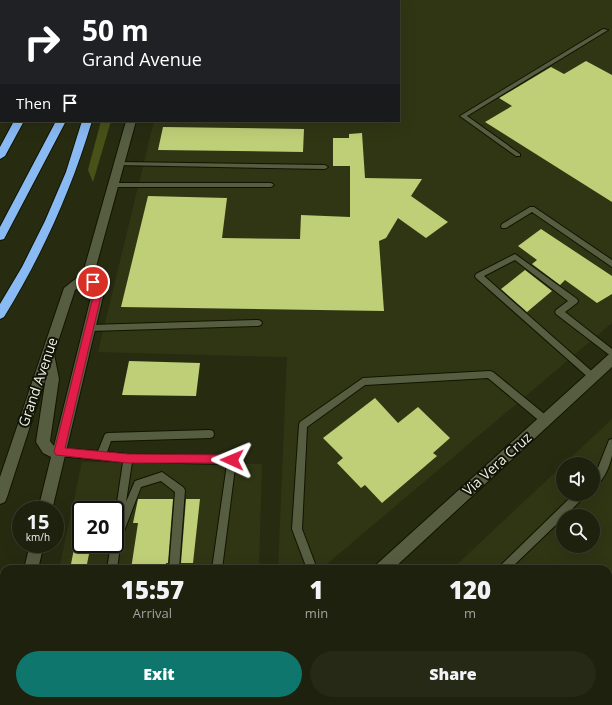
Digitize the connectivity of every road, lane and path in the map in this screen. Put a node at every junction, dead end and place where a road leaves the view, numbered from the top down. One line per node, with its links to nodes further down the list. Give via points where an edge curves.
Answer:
1 (605, 30): 6 (lane, via 463,116)
2 (18, 122): 7 (highway)
3 (60, 122): 13 (highway)
4 (87, 122): 16 (highway, via 65,188 45,234 26,273)
5 (131, 122): 8 (main road)
6 (518, 155)
7 (0, 156)
8 (119, 164): 9 (lane); 11 (main road)
9 (325, 167)
10 (271, 185): 11 (lane)
11 (113, 186): 15 (main road)
12 (504, 226): 14 (lane, via 532,209)
13 (0, 236)
14 (612, 264)
15 (88, 275): 18 (main road, via 99,288); 19 (main road, Grand Avenue, via 70,288)
16 (0, 314)
17 (258, 323): 18 (lane)
18 (90, 328): 26 (main road)
19 (48, 352): 26 (main road, via 53,379 43,442 52,452); 30 (main road, Grand Avenue)
20 (612, 354): 22 (lane, via 559,312 574,301 515,258 479,276)
21 (612, 359): 22 (main road, Via Vera Cruz)
22 (593, 377): 23 (main road, Via Vera Cruz)
23 (545, 420): 41 (lane, via 490,374 363,382 302,425 297,529); 42 (main road, Via Vera Cruz)
24 (210, 434): 27 (lane, via 108,438)
25 (612, 444): 29 (lane)
26 (59, 452): 27 (lane); 31 (main road)
27 (102, 456): 28 (lane)
28 (128, 458): 32 (lane); 40 (lane, via 232,460)
29 (600, 476)
30 (0, 497)
31 (47, 501)
32 (122, 501)
33 (574, 501): 43 (lane)
34 (124, 520): 39 (lane, via 138,484 162,476 180,490)
35 (35, 553): 37 (main road)
36 (114, 553): 38 (lane)
37 (32, 565)
38 (113, 565)
39 (174, 565)
40 (218, 565)
41 (310, 565)
42 (386, 565)
43 (508, 565)

